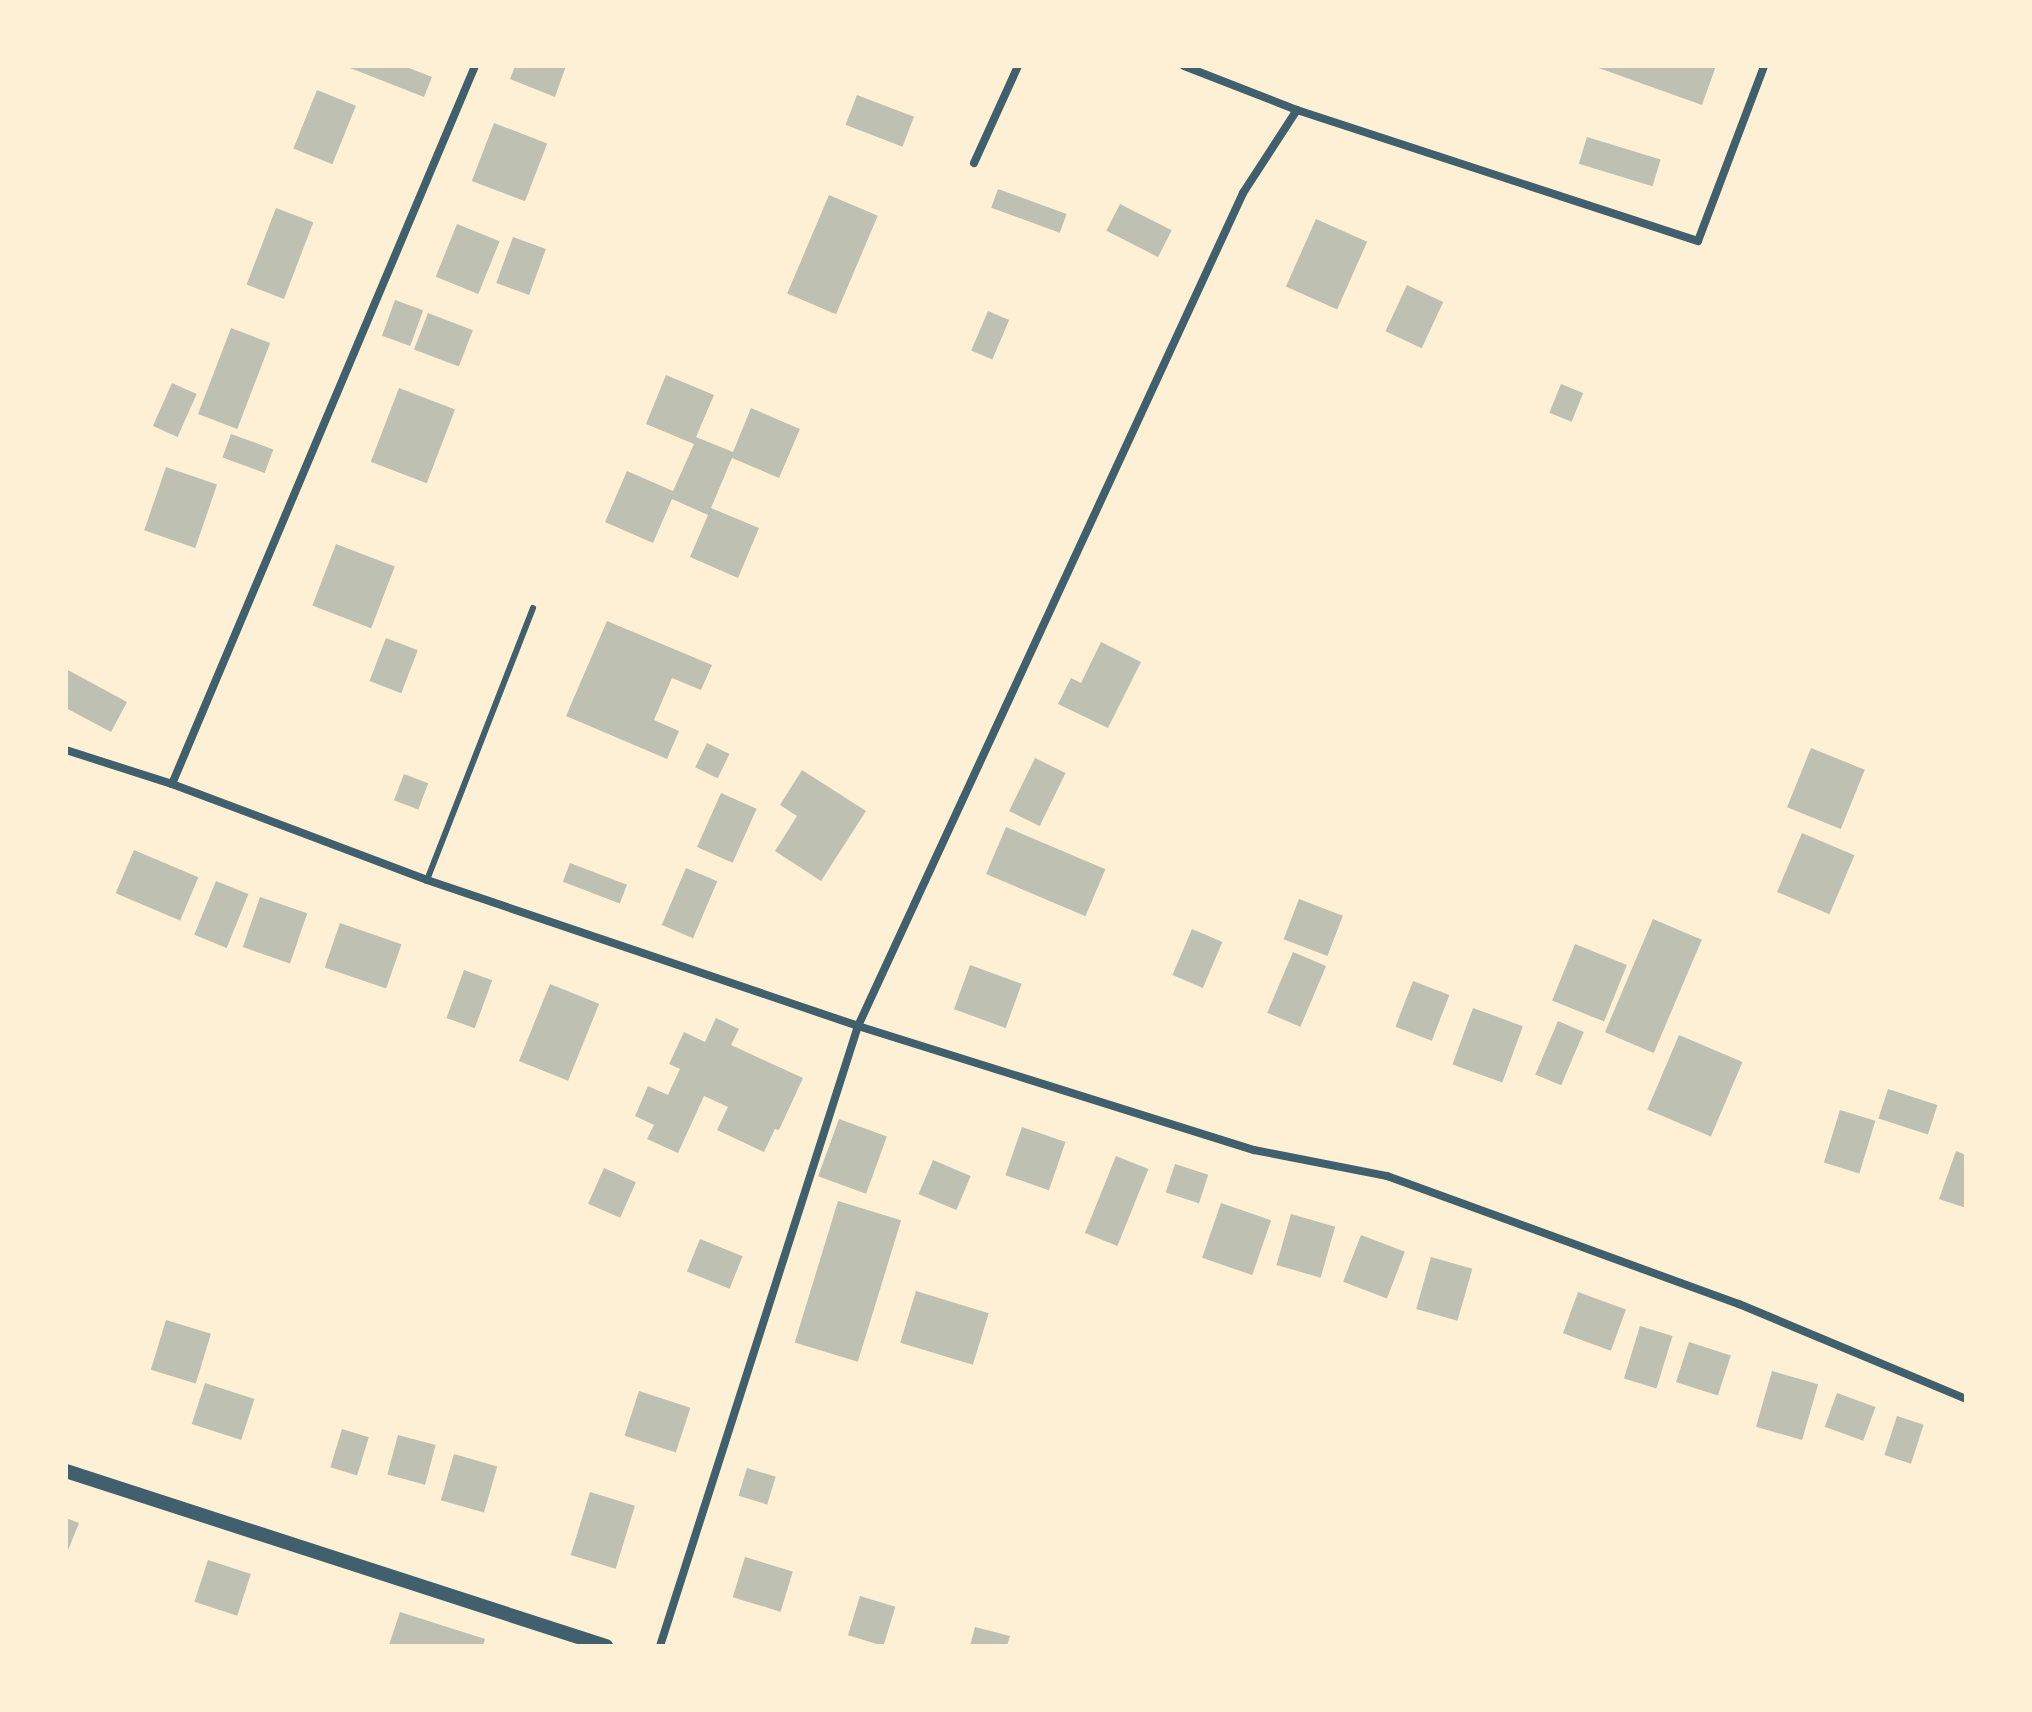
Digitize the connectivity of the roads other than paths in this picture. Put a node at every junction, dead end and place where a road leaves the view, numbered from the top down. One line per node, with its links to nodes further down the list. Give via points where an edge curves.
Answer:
1 (475, 66): 9 (street)
2 (1018, 66): 6 (street)
3 (1184, 66): 5 (street)
4 (1764, 66): 5 (street, via 1698,241)
5 (1297, 110): 11 (street, via 1243,193)
6 (974, 163)
7 (533, 608): 10 (lane)
8 (66, 750): 9 (street)
9 (172, 784): 10 (street)
10 (427, 880): 11 (street)
11 (858, 1026): 12 (street, via 1254,1150 1387,1176 1739,1304); 15 (street)
12 (1966, 1399)
13 (66, 1471): 14 (street)
14 (606, 1646)
15 (660, 1646)

